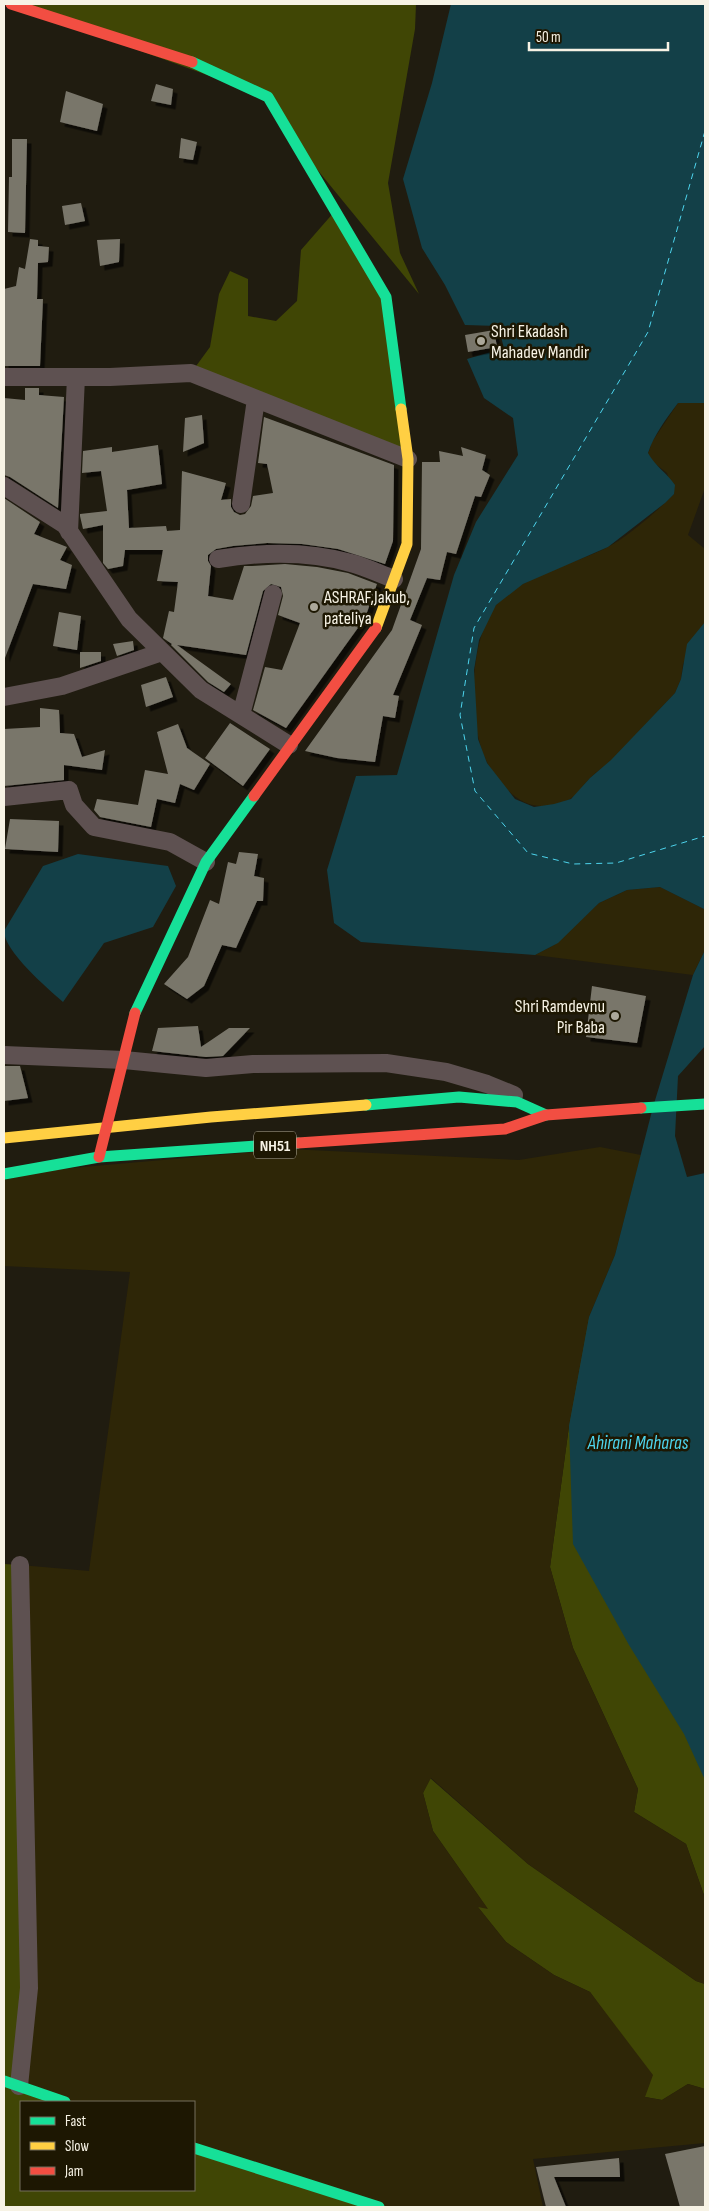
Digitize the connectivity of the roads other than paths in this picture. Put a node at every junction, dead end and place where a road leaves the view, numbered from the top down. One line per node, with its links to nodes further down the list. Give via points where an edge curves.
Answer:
1 (12, 4): 5 (main road, via 190,61 268,97 386,297)
2 (4, 377): 3 (street)
3 (76, 377): 4 (street, via 191,373); 8 (street)
4 (256, 399): 5 (street); 7 (street)
5 (408, 459): 10 (main road, via 407,544)
6 (4, 486): 8 (street, via 64,525)
7 (241, 504)
8 (69, 532): 12 (street, via 129,619)
9 (218, 559): 10 (street, via 253,554 305,556 350,563)
10 (394, 579): 15 (main road, via 378,625)
11 (273, 594): 14 (street)
12 (162, 652): 13 (street, via 62,686); 14 (street, via 201,690)
13 (4, 697)
14 (240, 715): 15 (street)
15 (289, 745): 17 (main road)
16 (4, 797): 17 (street, via 69,790 74,805 94,827 170,842)
17 (206, 862): 19 (main road, via 136,1009)
18 (4, 1055): 19 (street)
19 (124, 1060): 21 (street, via 206,1068 253,1064 386,1063 446,1072 487,1084 521,1098); 22 (main road)
20 (705, 1104): 21 (main road, NH51)
21 (546, 1115): 22 (main road, NH51, via 517,1102 459,1097); 24 (main road, NH51, via 505,1129)
22 (107, 1127): 23 (main road, NH51); 24 (main road)
23 (4, 1138)
24 (99, 1157): 25 (main road, NH51)
25 (4, 1174)
26 (20, 1565): 27 (street, via 29,1988)
27 (12, 2083): 28 (main road)
28 (62, 2101)
29 (195, 2148): 30 (main road)
30 (379, 2207)

